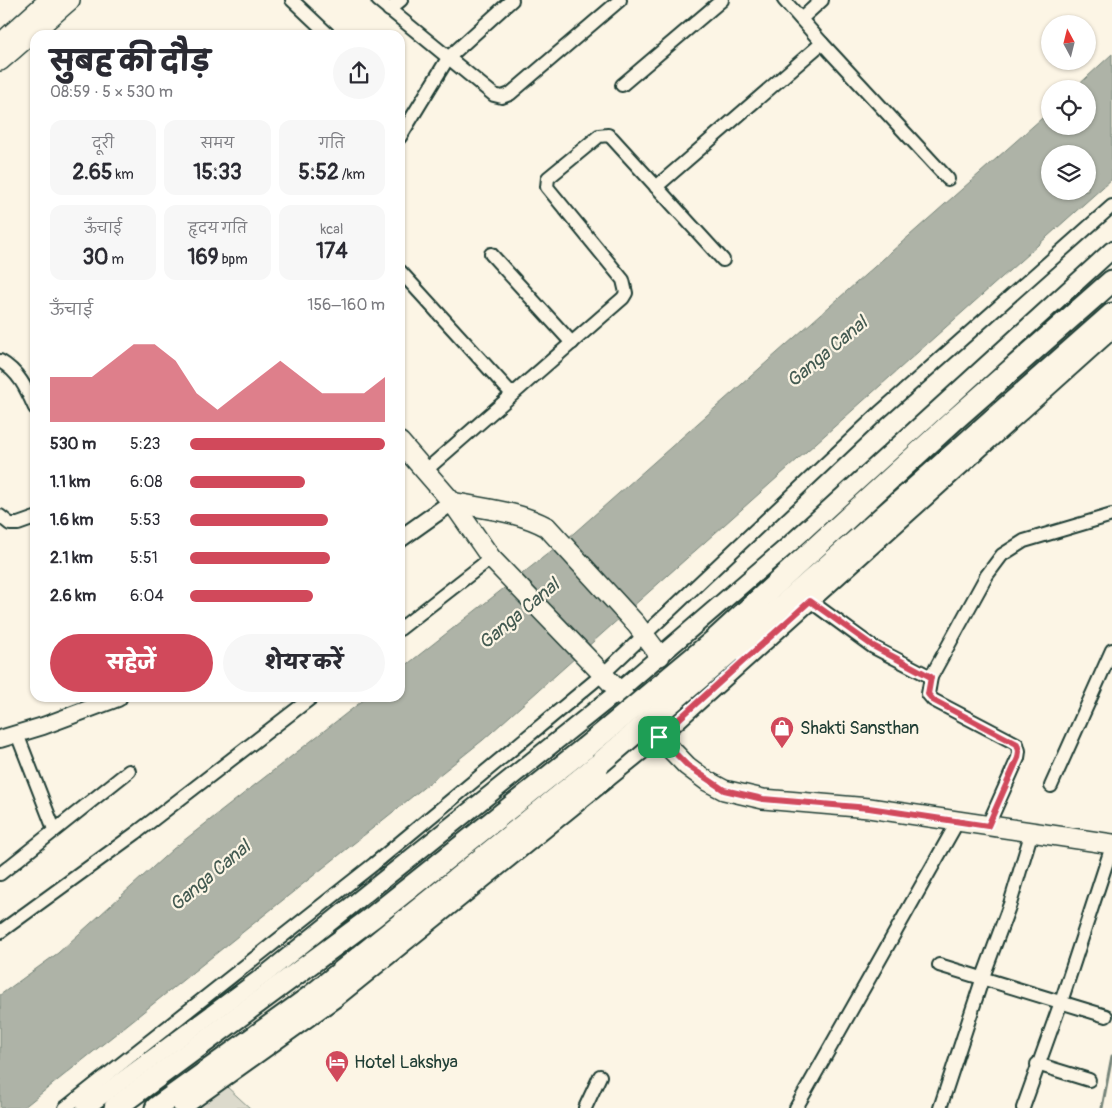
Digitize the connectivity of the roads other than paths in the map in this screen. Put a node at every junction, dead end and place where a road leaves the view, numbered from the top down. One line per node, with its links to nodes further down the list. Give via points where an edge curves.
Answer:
1 (49, 0): 13 (main road)
2 (70, 0): 13 (main road)
3 (292, 0): 14 (street)
4 (378, 0): 11 (street)
5 (401, 0): 11 (street)
6 (512, 0): 19 (street)
7 (620, 0): 19 (street, via 510,94 502,97)
8 (722, 0): 21 (street)
9 (784, 0): 12 (street)
10 (822, 0): 12 (street)
11 (389, 10): 19 (street)
12 (801, 19): 17 (street)
13 (35, 29)
14 (324, 30)
15 (30, 31): 18 (main road)
16 (30, 34): 20 (main road)
17 (822, 43): 23 (street); 24 (street)
18 (0, 44)
19 (448, 58): 22 (street)
20 (0, 61)
21 (622, 85)
22 (405, 129)
23 (948, 179)
24 (656, 187): 28 (street); 33 (street, via 612,138 603,134 548,178 547,187 625,286 622,298)
25 (1112, 206): 47 (street)
26 (1112, 250): 50 (street, via 798,536)
27 (491, 254): 33 (street)
28 (723, 260)
29 (405, 276): 35 (street)
30 (1112, 281): 48 (highway, via 953,422)
31 (1112, 314): 48 (highway)
32 (1112, 330): 45 (street)
33 (572, 342): 35 (street)
34 (0, 361): 36 (street, via 14,369)
35 (512, 394): 38 (street)
36 (30, 398)
37 (405, 448): 38 (main road)
38 (426, 471): 39 (main road)
39 (452, 502): 43 (street); 44 (main road); 47 (main road, via 532,518 555,534)
40 (1112, 515): 52 (street, via 1024,541 1002,555 987,575)
41 (0, 516): 42 (street, via 10,524)
42 (30, 520)
43 (405, 535)
44 (491, 558): 46 (street); 51 (main road)
45 (810, 601): 52 (street, via 873,646); 57 (street)
46 (405, 625)
47 (640, 631): 50 (main road); 51 (street)
48 (724, 645): 77 (highway, bridge, via 585,748 372,917); 78 (highway, bridge, via 600,763 310,998)
49 (1112, 650): 60 (street)
50 (660, 656): 53 (street)
51 (597, 667): 53 (main road); 75 (street, via 374,864)
52 (931, 677): 62 (street, via 928,694 933,700 1017,744 1018,758)
53 (619, 691): 57 (main road); 76 (street, via 267,973)
54 (107, 702): 56 (street)
55 (306, 702): 67 (street, via 136,833)
56 (17, 734): 58 (street); 63 (street)
57 (659, 737): 61 (main road, via 688,766 724,790 763,799 869,808); 79 (street, via 335,999)
58 (0, 739)
59 (129, 771): 63 (street)
60 (1051, 786)
61 (958, 821): 62 (main road); 81 (street)
62 (988, 826): 64 (main road)
63 (54, 829): 66 (street)
64 (1032, 831): 65 (main road); 69 (street)
65 (1112, 845): 70 (street)
66 (0, 874)
67 (0, 932)
68 (939, 965): 69 (street)
69 (983, 977): 70 (street); 82 (street)
70 (1061, 1002): 71 (street); 72 (street)
71 (1106, 1016)
72 (1037, 1064): 74 (street); 83 (street)
73 (600, 1076): 80 (street)
74 (1089, 1080)
75 (65, 1108)
76 (85, 1108)
77 (115, 1108)
78 (156, 1108)
79 (182, 1108)
80 (585, 1108)
81 (796, 1108)
82 (940, 1108)
83 (1023, 1108)

